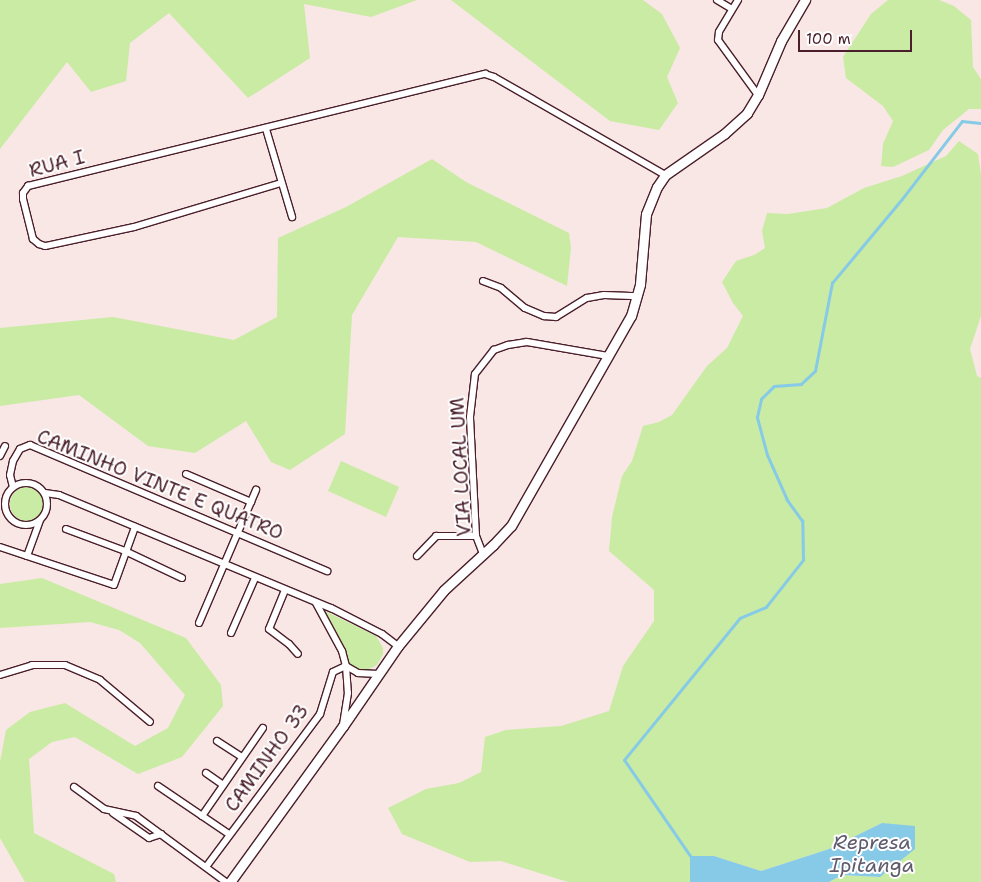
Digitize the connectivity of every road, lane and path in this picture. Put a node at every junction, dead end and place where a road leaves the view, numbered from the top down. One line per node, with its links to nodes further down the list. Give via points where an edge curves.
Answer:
1 (717, 0): 4 (street)
2 (738, 0): 4 (street)
3 (805, 0): 5 (main road, via 781,41)
4 (732, 9): 5 (street, via 718,40)
5 (758, 96): 7 (main road, via 739,121)
6 (266, 129): 7 (street, RUA I, via 489,74); 8 (street); 8 (street, RUA I, via 28,186 23,199 33,239 45,246 134,227)
7 (665, 175): 11 (main road, via 646,214)
8 (281, 183): 9 (street)
9 (292, 217)
10 (483, 281): 11 (street, via 501,288 525,308 544,316 556,317 587,298)
11 (638, 296): 12 (main road, via 631,316)
12 (608, 356): 24 (street, VIA LOCAL UM, via 527,342 494,350 484,360 475,374 470,399); 27 (main road, via 517,515)
13 (5, 446): 14 (street)
14 (0, 456)
15 (186, 474): 19 (street)
16 (13, 487): 18 (street, via 34,483); 20 (street, via 5,502 11,518 26,525); 23 (street, CAMINHO VINTE E QUATRO, via 10,475 13,460 20,449 30,445)
17 (256, 490): 19 (street)
18 (45, 493): 20 (street, via 48,505); 21 (street, via 59,495)
19 (251, 502): 23 (street)
20 (40, 521): 28 (street)
21 (135, 527): 26 (street); 30 (street)
22 (66, 529): 26 (street)
23 (237, 533): 30 (street); 31 (street, CAMINHO VINTE E QUATRO)
24 (476, 536): 27 (street, VIA LOCAL UM); 29 (street, via 436,536)
25 (0, 547): 28 (street)
26 (125, 551): 28 (street, via 114,585); 32 (street)
27 (483, 554): 38 (main road, via 444,590)
28 (27, 556)
29 (417, 556)
30 (222, 564): 33 (street); 36 (street)
31 (327, 571)
32 (182, 578)
33 (255, 578): 34 (street); 37 (street)
34 (285, 590): 35 (street); 39 (street, via 270,627 271,632)
35 (316, 603): 38 (street, via 382,634); 40 (street, via 342,651)
36 (198, 623)
37 (231, 633)
38 (398, 646): 41 (main road)
39 (298, 654)
40 (346, 666): 41 (street, via 358,673); 44 (street, via 348,693); 55 (street, CAMINHO 33, via 333,672 320,714)
41 (378, 674): 44 (main road)
42 (0, 675): 43 (street, via 32,665 65,665 100,680)
43 (150, 722)
44 (343, 726): 58 (main road)
45 (262, 728): 47 (street)
46 (217, 741): 47 (street)
47 (242, 757): 49 (street)
48 (206, 773): 49 (street)
49 (223, 785): 53 (street)
50 (158, 786): 53 (street)
51 (74, 787): 52 (street)
52 (112, 812): 54 (street, via 132,814); 54 (street, via 148,838)
53 (202, 816): 55 (street)
54 (161, 834): 56 (street)
55 (229, 834): 56 (street, CAMINHO 33)
56 (206, 868): 57 (street)
57 (226, 882)
58 (230, 882)

